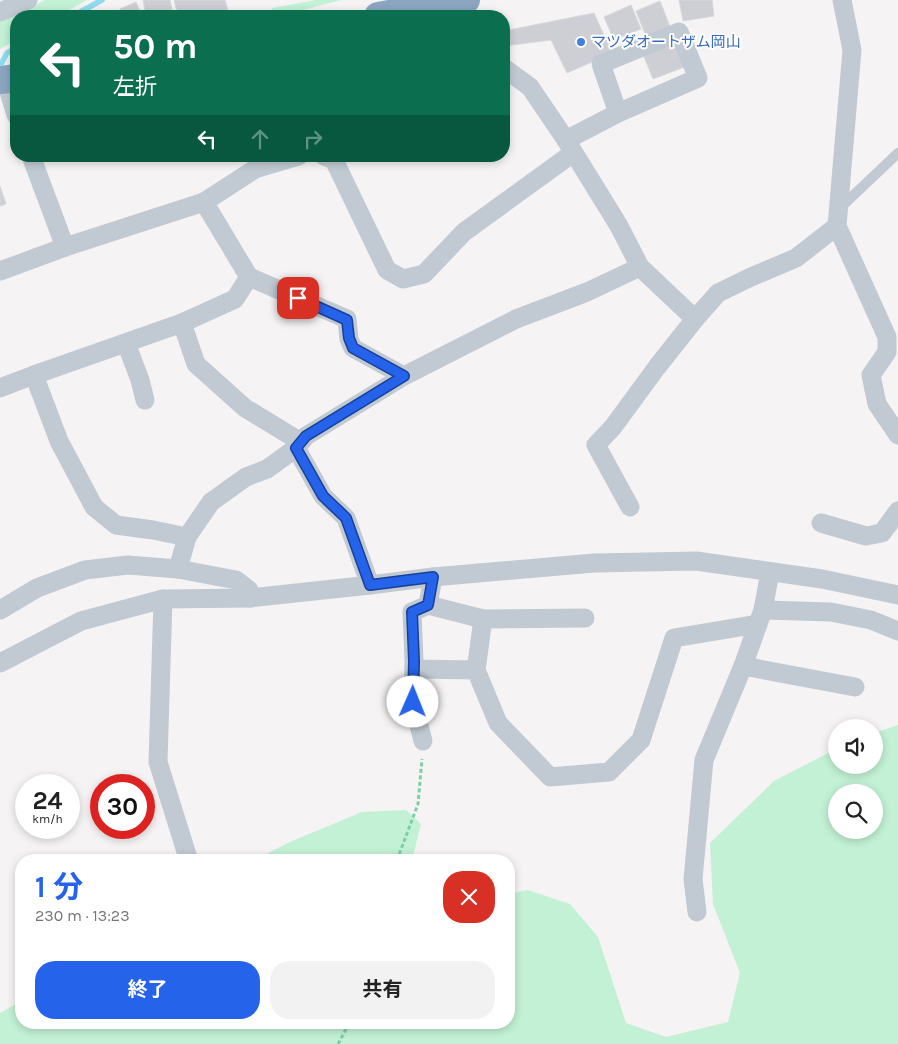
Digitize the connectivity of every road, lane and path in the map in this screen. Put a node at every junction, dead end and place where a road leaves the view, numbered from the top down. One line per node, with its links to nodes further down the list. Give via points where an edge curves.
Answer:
1 (28, 0): 5 (street)
2 (842, 0): 14 (street, via 852,50)
3 (462, 4): 4 (highway)
4 (420, 10)
5 (0, 12)
6 (510, 72): 8 (street, via 530,87)
7 (618, 113): 7 (street, via 698,78 679,32 601,64); 8 (street)
8 (569, 146): 12 (street, via 464,232 424,274 404,279 387,270); 16 (street)
9 (898, 153): 14 (lane)
10 (33, 162): 15 (street)
11 (279, 162): 13 (street, via 255,169)
12 (335, 162)
13 (204, 202): 15 (street); 18 (street)
14 (838, 218): 19 (street, via 796,258 718,292); 26 (street, via 887,337 887,352 871,375 877,404)
15 (65, 248): 17 (street)
16 (640, 266): 19 (street); 23 (street, via 587,292 516,319)
17 (0, 272)
18 (249, 277): 20 (street, via 235,298); 23 (street, via 347,320 353,348)
19 (695, 320): 28 (street, via 596,445)
20 (182, 323): 21 (street); 27 (street, via 196,364 245,408)
21 (126, 343): 22 (street); 25 (street)
22 (34, 375): 24 (street); 31 (street, via 59,441 94,507 116,525)
23 (404, 376): 27 (street)
24 (0, 388)
25 (145, 400)
26 (898, 435)
27 (298, 444): 31 (street, via 267,469 246,477 211,502); 35 (street, via 323,496 346,518)
28 (630, 507)
29 (898, 511): 30 (street, via 882,533 866,536)
30 (821, 523)
31 (187, 536): 32 (street)
32 (178, 569): 37 (street, via 236,580 249,590); 40 (street, via 128,566 85,570 37,588)
33 (770, 572): 34 (street, via 686,561 594,563); 36 (street); 41 (street)
34 (433, 577): 35 (street); 39 (street)
35 (370, 585): 37 (street)
36 (898, 595)
37 (250, 598): 38 (street)
38 (163, 599): 45 (street, via 80,621); 51 (street, via 158,762)
39 (428, 605): 43 (street); 47 (street, via 412,612)
40 (0, 610)
41 (761, 617): 44 (street, via 831,612 871,620); 46 (street); 48 (street, via 674,638 641,740 609,772 550,777 498,723)
42 (585, 618): 43 (street)
43 (483, 619): 48 (street)
44 (898, 631)
45 (0, 662)
46 (743, 666): 49 (street); 53 (street, via 704,760 693,879)
47 (414, 669): 48 (street); 50 (street, via 413,702)
48 (476, 670)
49 (855, 686)
50 (423, 741): 52 (path, via 418,804)
51 (187, 854)
52 (399, 854)
53 (697, 912)
54 (346, 1029): 55 (path)
55 (338, 1044)

